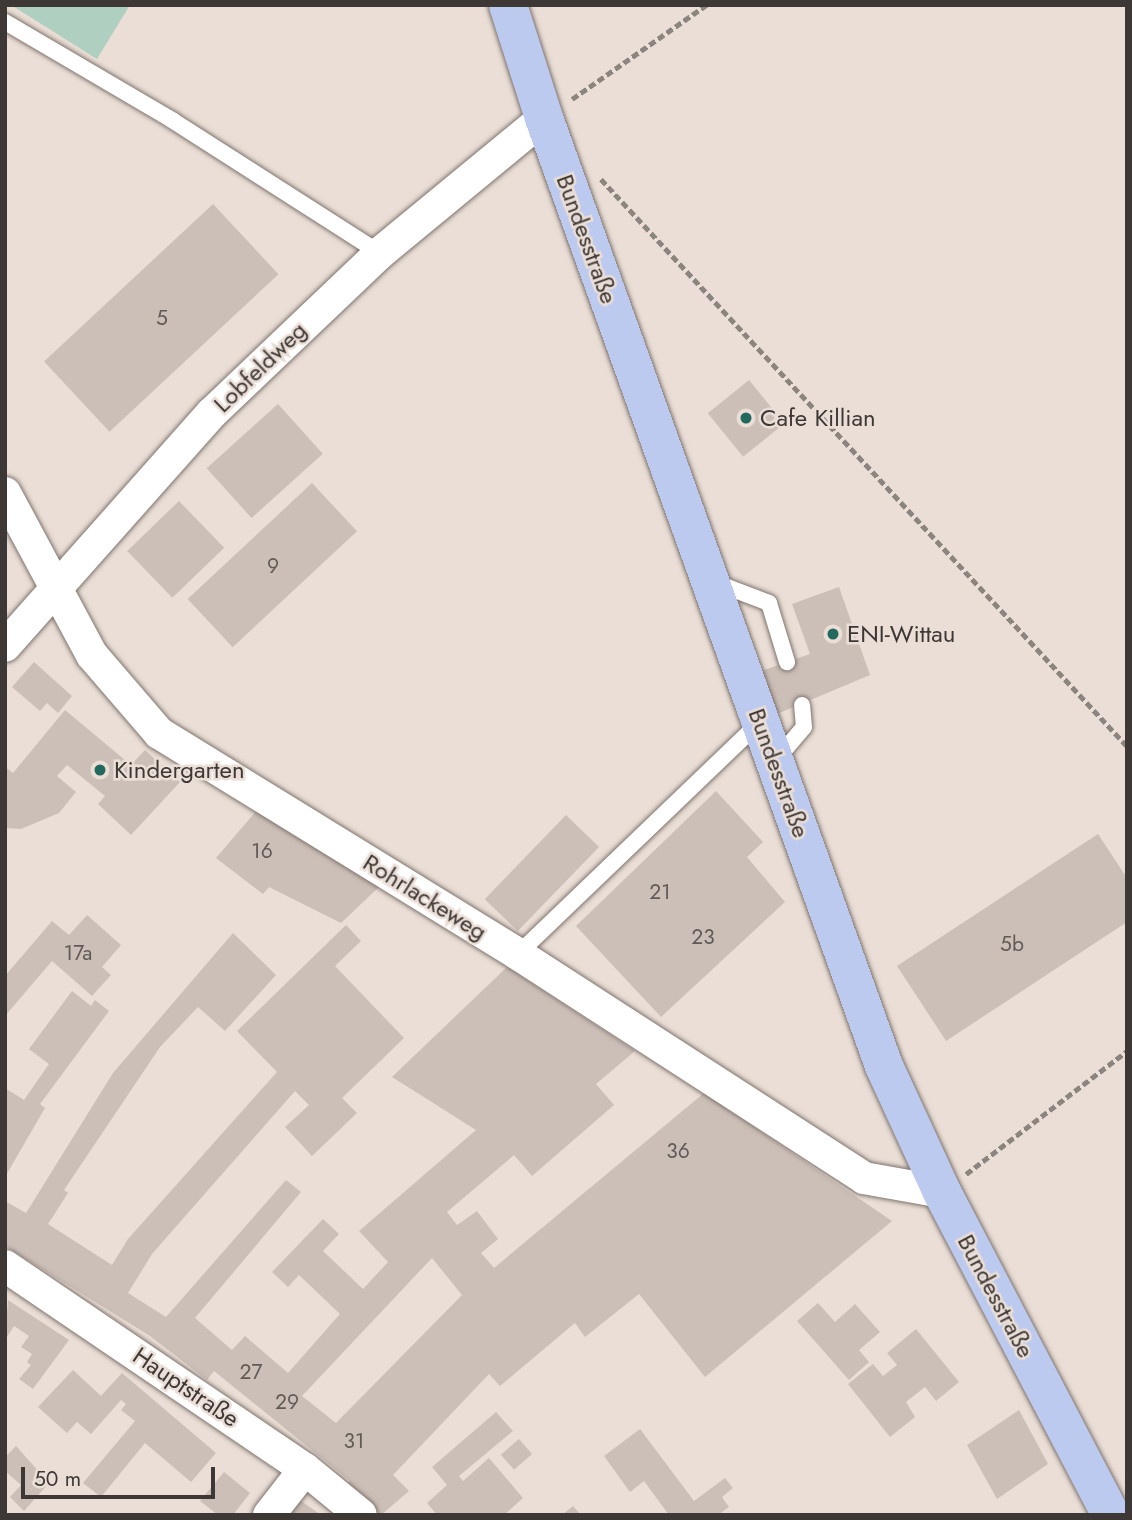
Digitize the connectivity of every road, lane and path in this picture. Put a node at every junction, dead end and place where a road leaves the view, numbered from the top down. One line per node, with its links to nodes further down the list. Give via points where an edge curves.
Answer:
1 (508, 5): 4 (main road, Bundesstraße)
2 (706, 5): 4 (path)
3 (5, 22): 6 (lane, via 172,120)
4 (544, 118): 6 (street, Lobfeldweg); 8 (main road, Bundesstraße)
5 (591, 169): 14 (path)
6 (380, 253): 9 (street, Lobfeldweg, via 212,413)
7 (5, 493): 9 (street, Rohrlackeweg)
8 (709, 581): 11 (lane, via 768,603); 13 (main road, Bundesstraße)
9 (58, 586): 10 (street, Lobfeldweg); 16 (street, Rohrlackeweg, via 92,655 159,733)
10 (5, 646)
11 (787, 662)
12 (802, 705): 15 (lane, via 804,727)
13 (760, 722): 15 (main road, Bundesstraße); 16 (lane)
14 (1127, 746)
15 (774, 762): 18 (main road, Bundesstraße, via 884,1066)
16 (518, 954): 18 (street, Rohrlackeweg, via 864,1178)
17 (1127, 1051): 18 (path)
18 (942, 1192): 23 (main road, Bundesstraße)
19 (5, 1266): 20 (street, Hauptstraße)
20 (305, 1469): 21 (street); 22 (street, Hauptstraße)
21 (269, 1515)
22 (361, 1515)
23 (1111, 1515)

